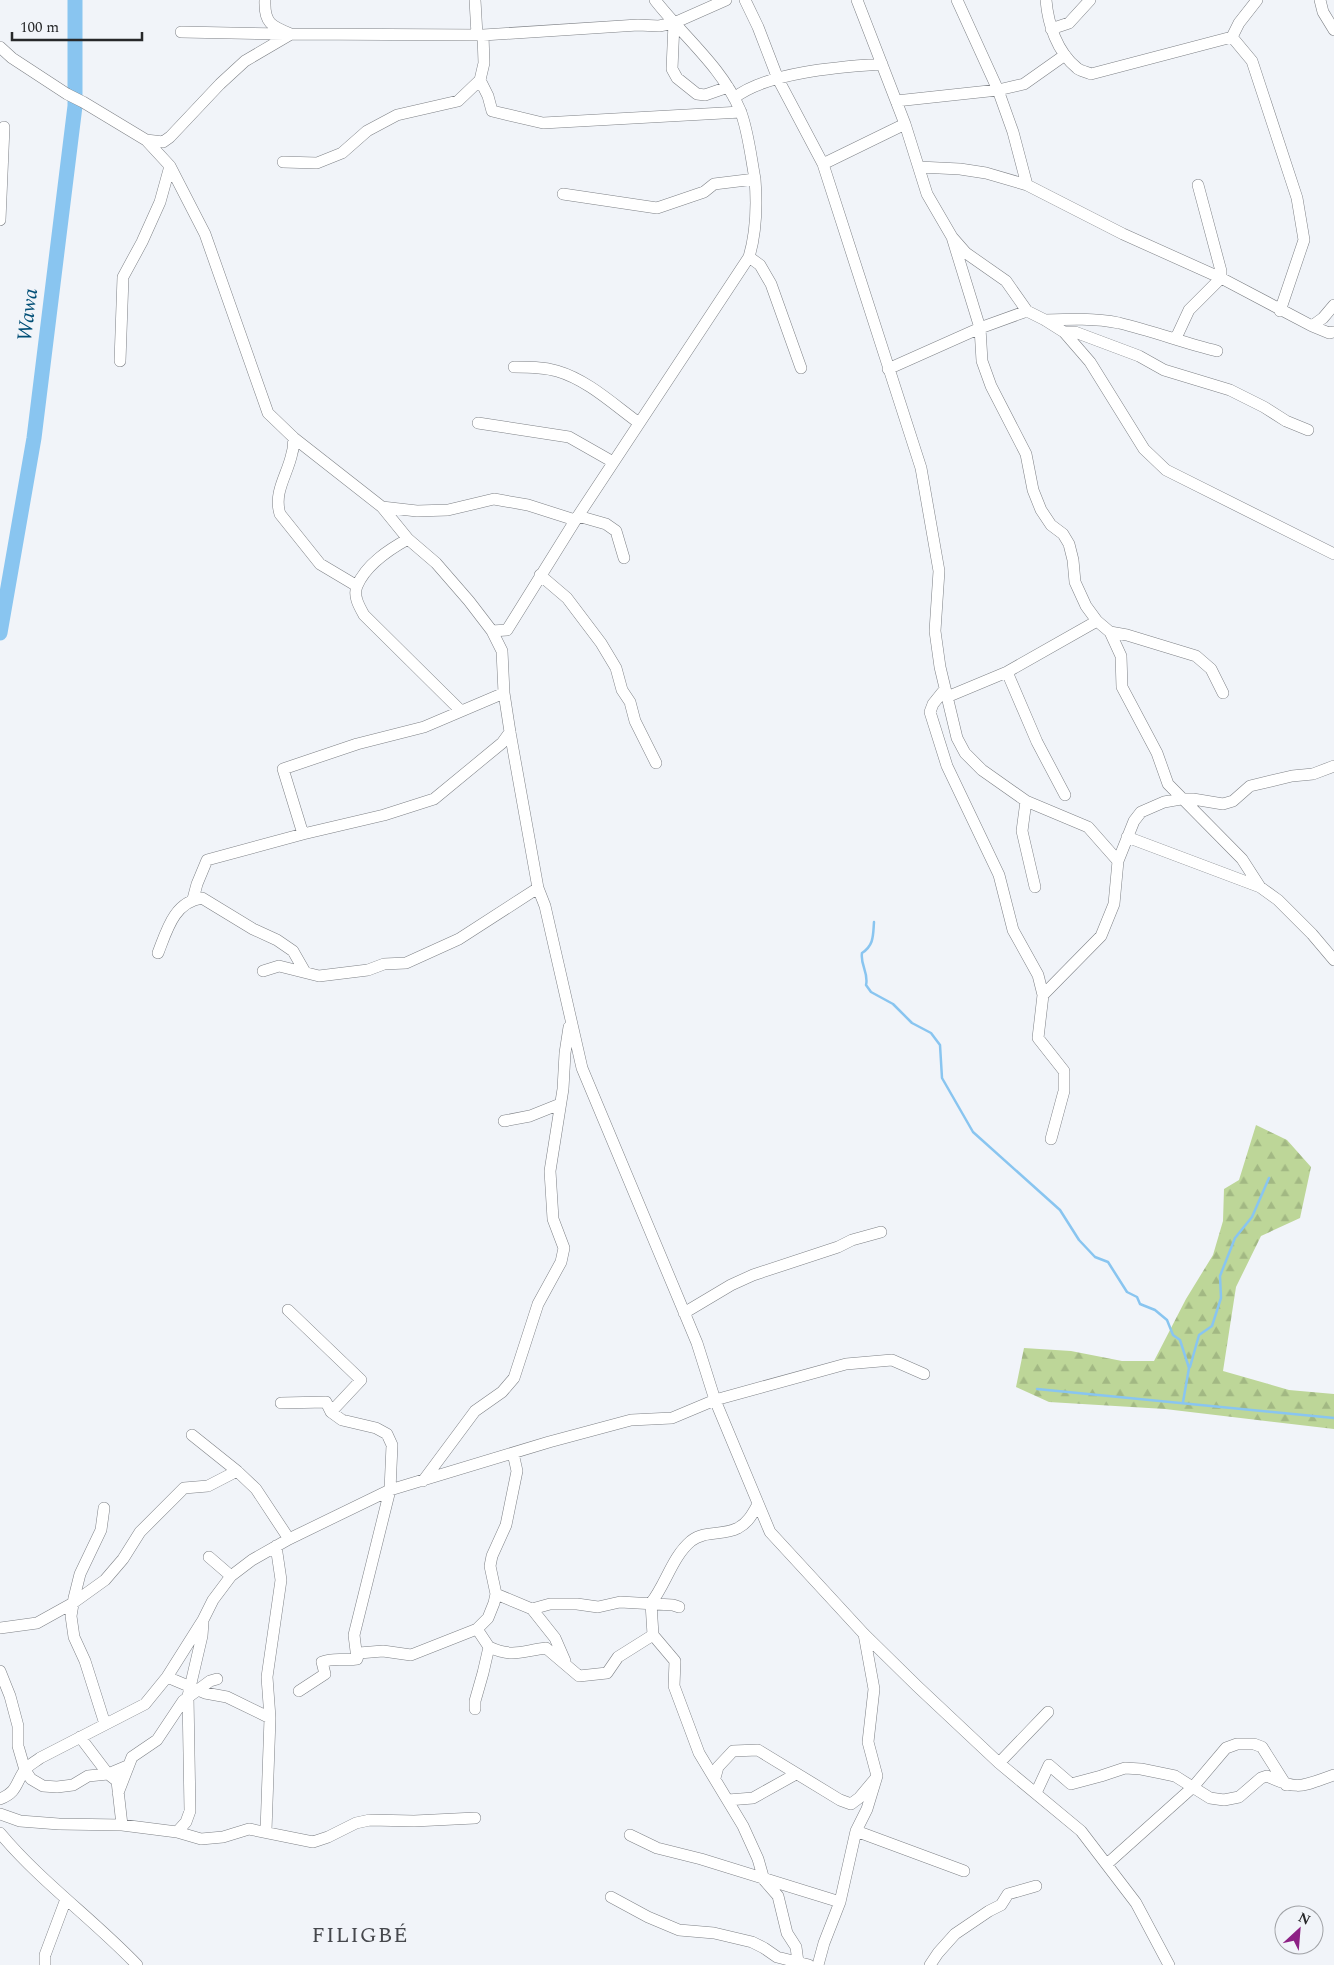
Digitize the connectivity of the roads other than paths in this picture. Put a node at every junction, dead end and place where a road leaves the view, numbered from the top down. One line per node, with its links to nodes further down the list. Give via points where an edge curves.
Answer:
1 (265, 0): 17 (street, via 264,15 273,26)
2 (475, 0): 18 (street)
3 (655, 0): 13 (street)
4 (726, 0): 13 (street)
5 (745, 0): 23 (street)
6 (857, 0): 22 (street)
7 (957, 0): 26 (street)
8 (1079, 0): 9 (street)
9 (1090, 0): 14 (street, via 1069,23)
10 (1257, 0): 19 (street)
11 (1320, 0): 15 (street)
12 (1045, 1): 14 (street)
13 (674, 23): 18 (street); 25 (street); 25 (street, via 672,69 677,78 697,94 705,95)
14 (1051, 29): 21 (street)
15 (1334, 30)
16 (181, 32): 17 (street)
17 (291, 34): 18 (street); 32 (street, via 245,61 170,137 163,142)
18 (480, 35): 24 (street, via 484,62)
19 (1232, 37): 21 (street, via 1091,74 1077,68); 47 (street, via 1252,61 1297,198 1304,240)
20 (0, 47): 32 (street, via 67,94)
21 (1065, 55): 26 (street, via 1024,84)
22 (882, 64): 23 (street, via 828,68); 28 (street)
23 (778, 79): 27 (street, via 762,83); 34 (street)
24 (480, 80): 29 (street, via 492,110 543,123); 33 (street, via 458,101 397,115 367,131 342,153 317,163)
25 (728, 87): 27 (street)
26 (998, 90): 28 (street); 38 (street)
27 (734, 98): 29 (street)
28 (896, 101): 30 (street)
29 (741, 112): 37 (street)
30 (905, 124): 34 (street); 36 (street)
31 (4, 127): 41 (street)
32 (146, 140): 35 (street)
33 (283, 162)
34 (824, 164): 58 (street)
35 (170, 166): 55 (street, via 160,202 123,277); 62 (street, via 205,234 268,413)
36 (919, 167): 38 (street, via 986,173); 42 (street, via 927,194)
37 (755, 178): 40 (street, via 714,184 704,192 657,208); 43 (street)
38 (1027, 185): 44 (street, via 1123,234)
39 (1198, 185): 44 (street, via 1222,271)
40 (562, 194)
41 (0, 220)
42 (952, 237): 46 (street, via 966,252 1006,281); 50 (street)
43 (749, 257): 57 (street, via 760,265 772,284); 60 (street)
44 (1221, 278): 47 (street); 53 (street, via 1189,310)
45 (1334, 305): 49 (street)
46 (1027, 311): 48 (street); 50 (street)
47 (1280, 311): 49 (street)
48 (1046, 320): 51 (street); 53 (street, via 1082,319 1117,323)
49 (1312, 326): 52 (street)
50 (980, 328): 58 (street); 71 (street, via 982,361 991,386 1026,454 1033,490 1041,510 1069,544 1075,582)
51 (1064, 332): 61 (street, via 1076,332 1138,356 1164,370 1230,390); 67 (street, via 1090,362 1144,449 1166,470)
52 (1334, 332)
53 (1176, 338): 54 (street)
54 (1216, 351)
55 (120, 361)
56 (514, 366): 60 (street, via 558,371 584,383)
57 (801, 368)
58 (888, 368): 78 (street, via 921,468 939,571 935,631)
59 (478, 422): 63 (street, via 569,437)
60 (639, 423): 63 (street)
61 (1308, 430)
62 (294, 438): 64 (street); 70 (street, via 280,488 280,514 320,564)
63 (613, 462): 65 (street)
64 (382, 507): 65 (street, via 448,510 494,499); 66 (street)
65 (576, 518): 68 (street, via 606,524 616,531); 69 (street)
66 (408, 539): 70 (street, via 389,550 368,569); 73 (street, via 436,564)
67 (1334, 554)
68 (624, 558)
69 (540, 576): 72 (street); 82 (street, via 567,598 616,668 622,690)
70 (356, 586): 80 (street, via 356,600 364,615)
71 (1097, 621): 74 (street); 76 (street)
72 (507, 630): 73 (street); 75 (street)
73 (492, 631): 75 (street)
74 (1110, 632): 79 (street, via 1196,656 1211,669); 85 (street, via 1122,656 1122,687 1158,753 1168,784)
75 (502, 651): 77 (street)
76 (1007, 672): 78 (street); 84 (street, via 1037,742)
77 (504, 693): 80 (street); 81 (street)
78 (946, 693): 86 (street, via 957,738 965,753 982,770); 98 (street, via 933,704 930,712 947,766 999,875 1013,930 1038,975)
79 (1223, 693)
80 (460, 710): 87 (street, via 424,726 356,744 283,769)
81 (510, 732): 87 (street, via 502,743 434,799 384,815); 92 (street)
82 (656, 763)
83 (1334, 766): 85 (street, via 1313,774 1250,786 1233,801 1223,804)
84 (1065, 795)
85 (1181, 799): 88 (street, via 1141,812); 91 (street, via 1242,859)
86 (1026, 801): 89 (street, via 1088,827); 90 (street, via 1022,832)
87 (303, 834): 93 (street, via 207,860)
88 (1127, 838): 89 (street); 91 (street)
89 (1118, 860): 98 (street, via 1114,904 1101,936)
90 (1036, 887)
91 (1260, 887): 95 (street, via 1278,900)
92 (538, 888): 97 (street, via 459,939 406,963 319,976); 99 (street, via 545,906)
93 (193, 899): 94 (street, via 173,917); 97 (street, via 202,898 277,940 293,951)
94 (158, 953)
95 (1334, 960)
96 (263, 971): 97 (street, via 279,966)
97 (305, 972)
98 (1043, 995): 102 (street, via 1038,1038 1064,1071 1064,1091)
99 (570, 1021): 100 (street); 105 (street, via 582,1068)
100 (560, 1104): 101 (street, via 530,1116); 113 (street, via 550,1171 553,1218 564,1248 562,1262 538,1304 514,1378 502,1392 475,1411)
101 (504, 1121)
102 (1051, 1139)
103 (881, 1232): 105 (street, via 753,1275)
104 (288, 1310): 109 (street, via 361,1380)
105 (684, 1313): 107 (street, via 698,1343)
106 (924, 1374): 107 (street, via 892,1360 846,1364)
107 (715, 1400): 111 (street, via 672,1418 631,1420); 115 (street)
108 (280, 1403): 109 (street, via 326,1402)
109 (331, 1412): 114 (street, via 342,1420 387,1434 392,1445)
110 (192, 1434): 112 (street)
111 (514, 1453): 113 (street); 121 (street, via 517,1471 506,1525 490,1566)
112 (237, 1471): 117 (street, via 256,1489); 122 (street, via 208,1486 184,1488 140,1532 105,1580)
113 (423, 1481): 114 (street)
114 (390, 1490): 117 (street); 133 (street, via 354,1635)
115 (758, 1504): 123 (street, via 748,1520 738,1528 704,1534 692,1540 680,1552); 129 (street, via 770,1532)
116 (104, 1508): 122 (street, via 100,1530 80,1574)
117 (289, 1539): 118 (street)
118 (276, 1546): 120 (street); 143 (street, via 281,1580 267,1677)
119 (209, 1557): 120 (street)
120 (231, 1576): 126 (street)
121 (496, 1594): 125 (street); 128 (street, via 488,1618)
122 (73, 1603): 127 (street, via 37,1623); 144 (street, via 74,1637)
123 (651, 1603): 124 (street); 125 (street, via 620,1602 598,1607 550,1604); 130 (street)
124 (679, 1607)
125 (532, 1609): 135 (street, via 555,1638)
126 (203, 1620): 137 (street); 139 (street)
127 (0, 1628)
128 (477, 1629): 131 (street); 133 (street, via 411,1655 383,1651 359,1653)
129 (864, 1634): 132 (street); 134 (street)
130 (653, 1636): 135 (street, via 618,1657 607,1673 579,1676); 153 (street, via 675,1661 674,1686 699,1753)
131 (489, 1647): 135 (street, via 512,1654 546,1648); 141 (street)
132 (876, 1647): 134 (street); 146 (street)
133 (357, 1659): 140 (street, via 322,1662 325,1674)
134 (869, 1664): 152 (street, via 874,1690 868,1742)
135 (568, 1667)
136 (0, 1671): 148 (street, via 18,1726 18,1746)
137 (167, 1677): 139 (street); 144 (street, via 145,1704)
138 (217, 1679): 139 (street)
139 (192, 1691): 143 (street, via 227,1698); 147 (street, via 173,1713 157,1740 132,1757); 165 (street, via 190,1811)
140 (299, 1691)
141 (475, 1709)
142 (1048, 1712): 146 (street)
143 (270, 1718): 163 (street)
144 (105, 1724): 145 (street)
145 (80, 1737): 148 (street); 149 (street)
146 (999, 1763): 157 (street)
147 (127, 1766): 149 (street); 156 (street)
148 (24, 1770): 149 (street, via 43,1786 57,1788 73,1785 88,1776); 158 (street, via 14,1791)
149 (108, 1774): 156 (street, via 117,1781)
150 (796, 1774): 152 (street, via 851,1804); 153 (street, via 758,1750 733,1750 718,1767); 159 (street, via 753,1798)
151 (1334, 1775): 154 (street, via 1300,1786)
152 (877, 1776): 164 (street)
153 (715, 1778): 159 (street)
154 (1286, 1785): 155 (street, via 1267,1776 1239,1797 1224,1800 1210,1798); 155 (street, via 1262,1747 1237,1744 1226,1748)
155 (1193, 1787): 157 (street, via 1174,1776 1125,1768 1071,1784 1050,1765); 168 (street)
156 (118, 1793): 162 (street)
157 (1036, 1793): 168 (street, via 1082,1830)
158 (0, 1799)
159 (728, 1800): 170 (street)
160 (0, 1814): 162 (street, via 20,1821)
161 (475, 1818): 163 (street, via 370,1820 312,1842)
162 (122, 1825): 165 (street)
163 (266, 1831): 165 (street, via 249,1829 223,1838 201,1839)
164 (856, 1831): 169 (street); 174 (street)
165 (177, 1832)
166 (0, 1833): 173 (street)
167 (630, 1835): 170 (street, via 656,1848)
168 (1107, 1864): 180 (street, via 1136,1903)
169 (964, 1871)
170 (764, 1880): 174 (street); 175 (street, via 778,1896 787,1933)
171 (1036, 1886): 179 (street, via 1008,1894 1001,1906 955,1934)
172 (611, 1897): 175 (street, via 679,1930 752,1942 777,1957)
173 (66, 1899): 176 (street, via 45,1955); 177 (street)
174 (840, 1902): 178 (street)
175 (803, 1964)
176 (45, 1965)
177 (137, 1965)
178 (818, 1965)
179 (930, 1965)
180 (1169, 1965)

